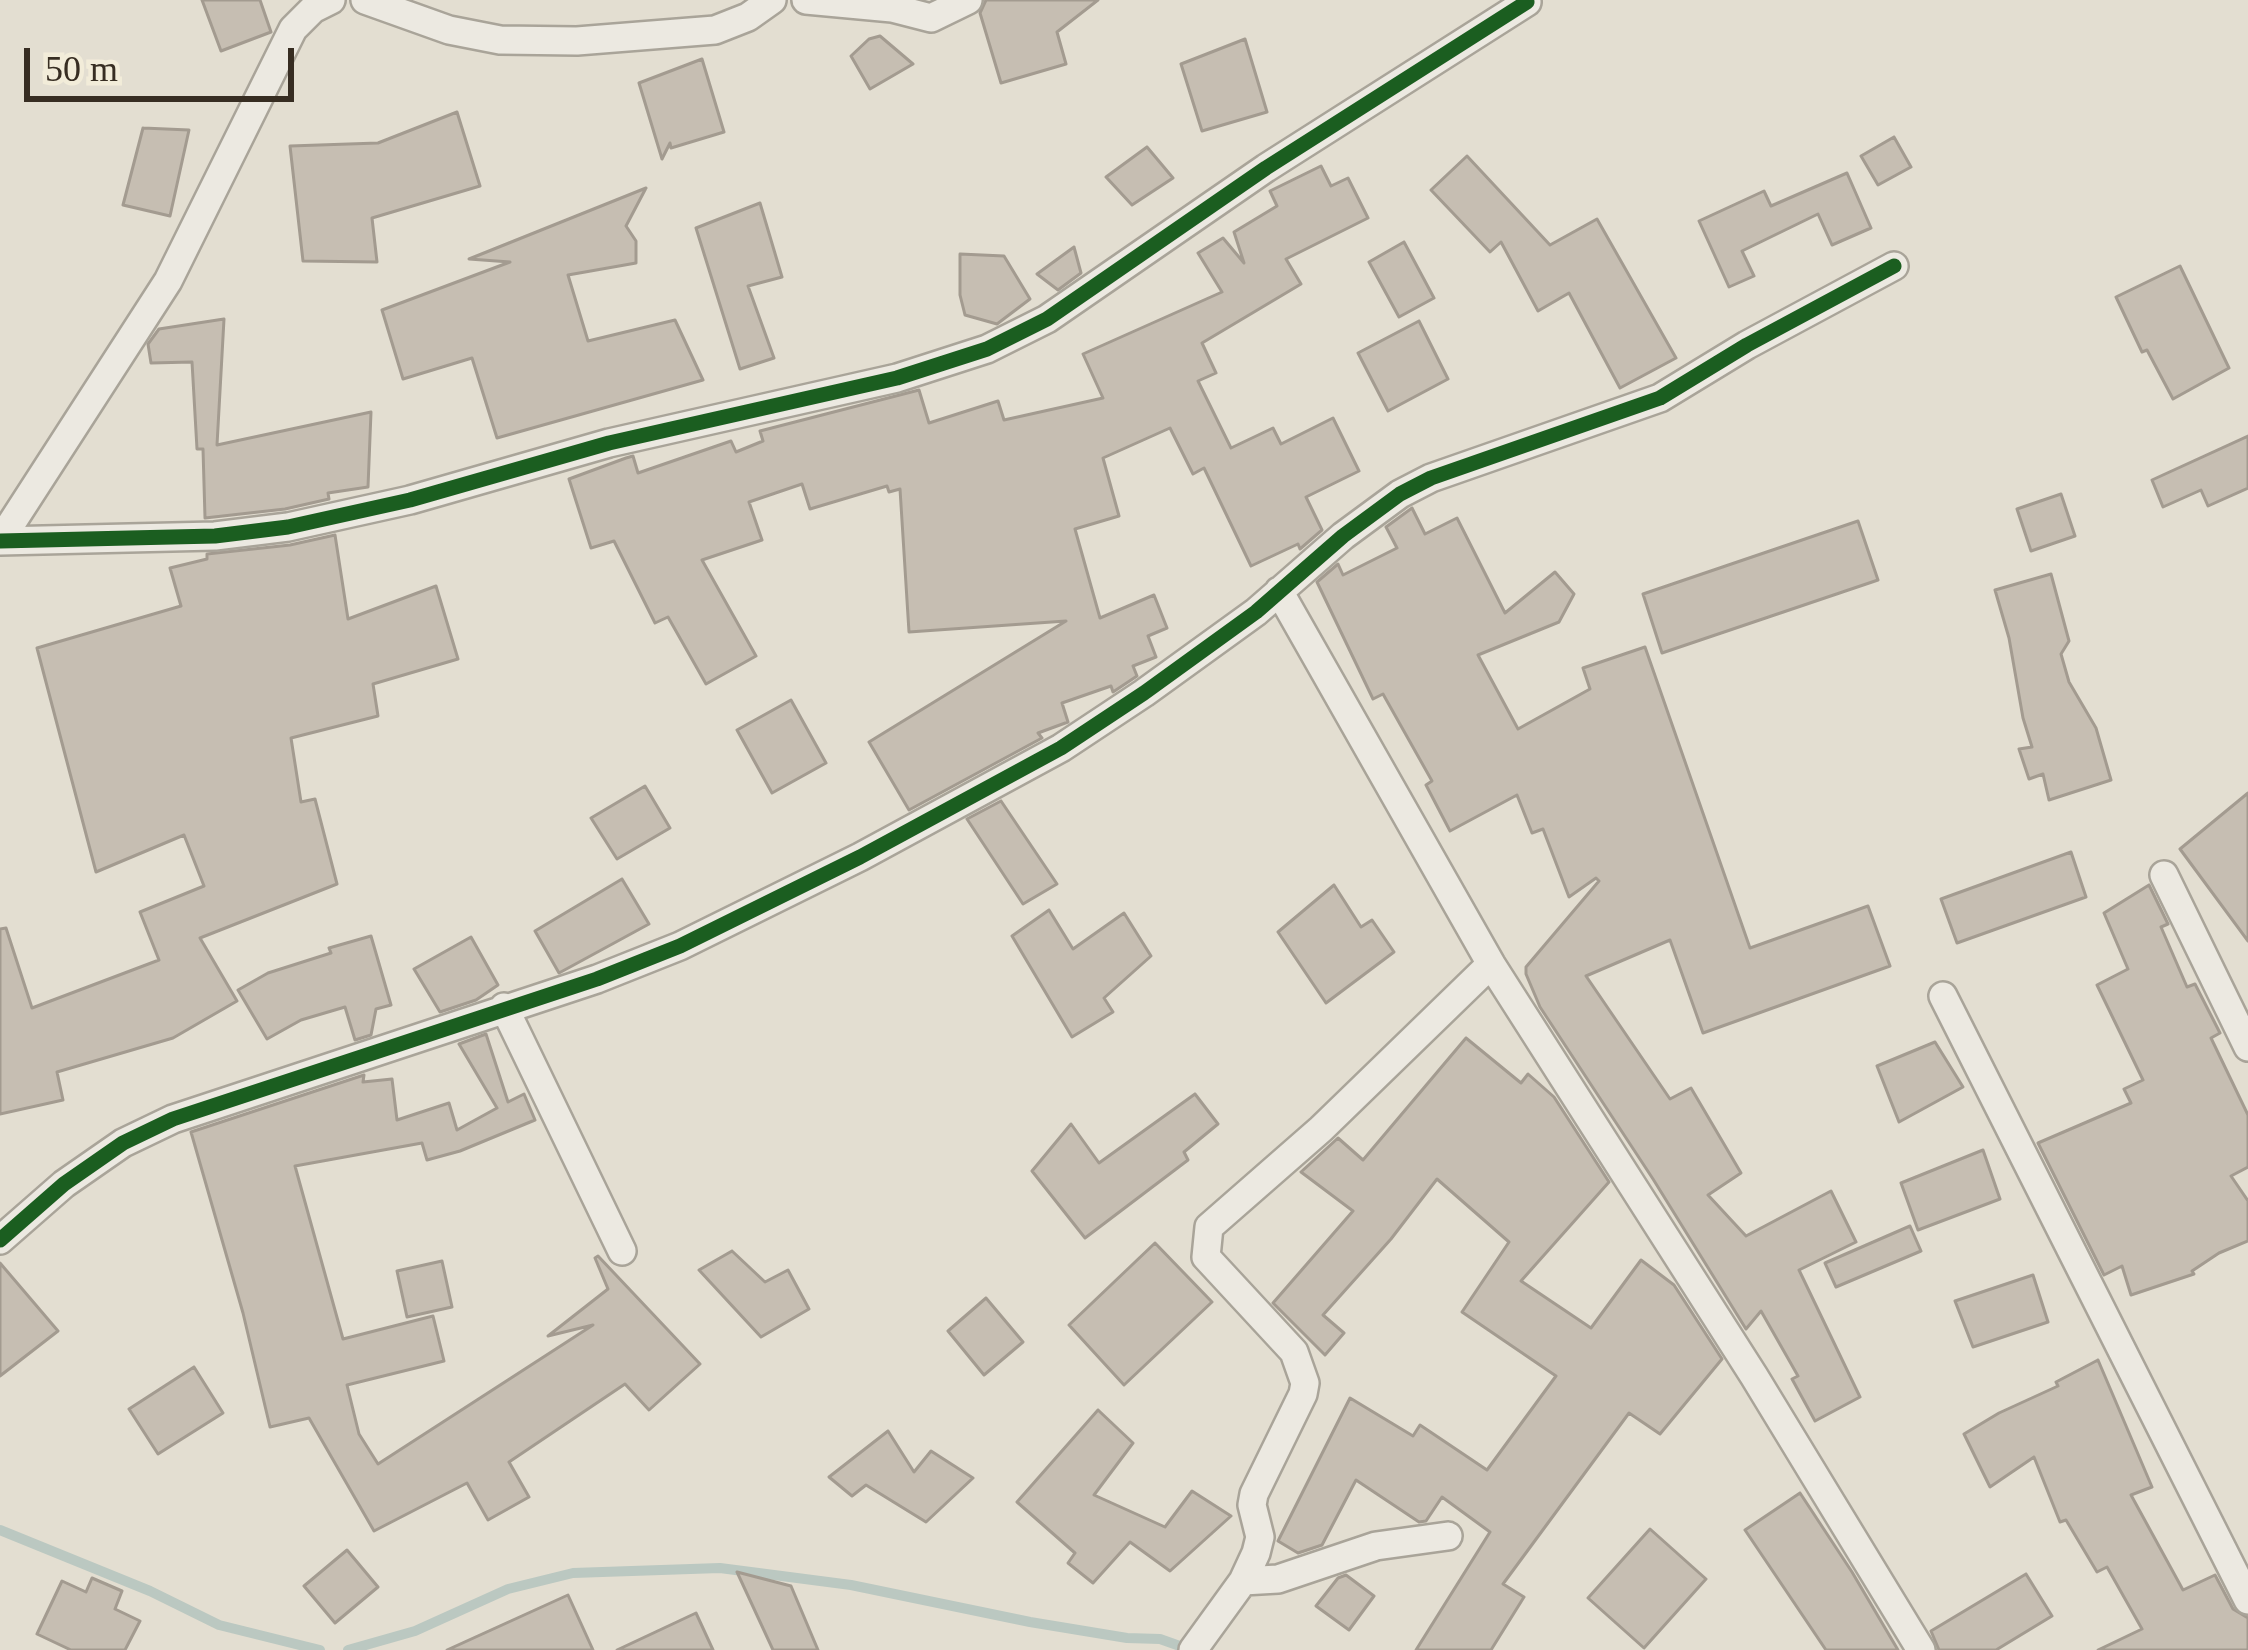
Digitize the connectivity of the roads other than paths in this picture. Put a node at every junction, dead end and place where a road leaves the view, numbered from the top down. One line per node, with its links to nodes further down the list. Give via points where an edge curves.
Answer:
1 (332, 0): 6 (street, via 293,29 168,281 0,541 288,527 987,349 1047,320)
2 (772, 0): 5 (street, via 715,30 577,40 500,40)
3 (806, 0): 4 (street, via 931,18)
4 (968, 0)
5 (373, 1)
6 (1527, 2)
7 (1894, 266): 8 (street, via 1660,398 1400,494)
8 (1280, 591): 10 (street); 12 (street, via 1128,704 974,798 680,946)
9 (2164, 875): 13 (street)
10 (1491, 964): 17 (street, via 1205,1238 1215,1271 1294,1352 1305,1375 1254,1494 1259,1542); 20 (street)
11 (1943, 995): 18 (street)
12 (504, 1007): 14 (street, via 172,1119 64,1184); 15 (street)
13 (2248, 1047)
14 (0, 1240)
15 (622, 1251)
16 (1448, 1536): 17 (street)
17 (1243, 1581): 19 (street)
18 (2248, 1600)
19 (1193, 1650)
20 (1921, 1650)

